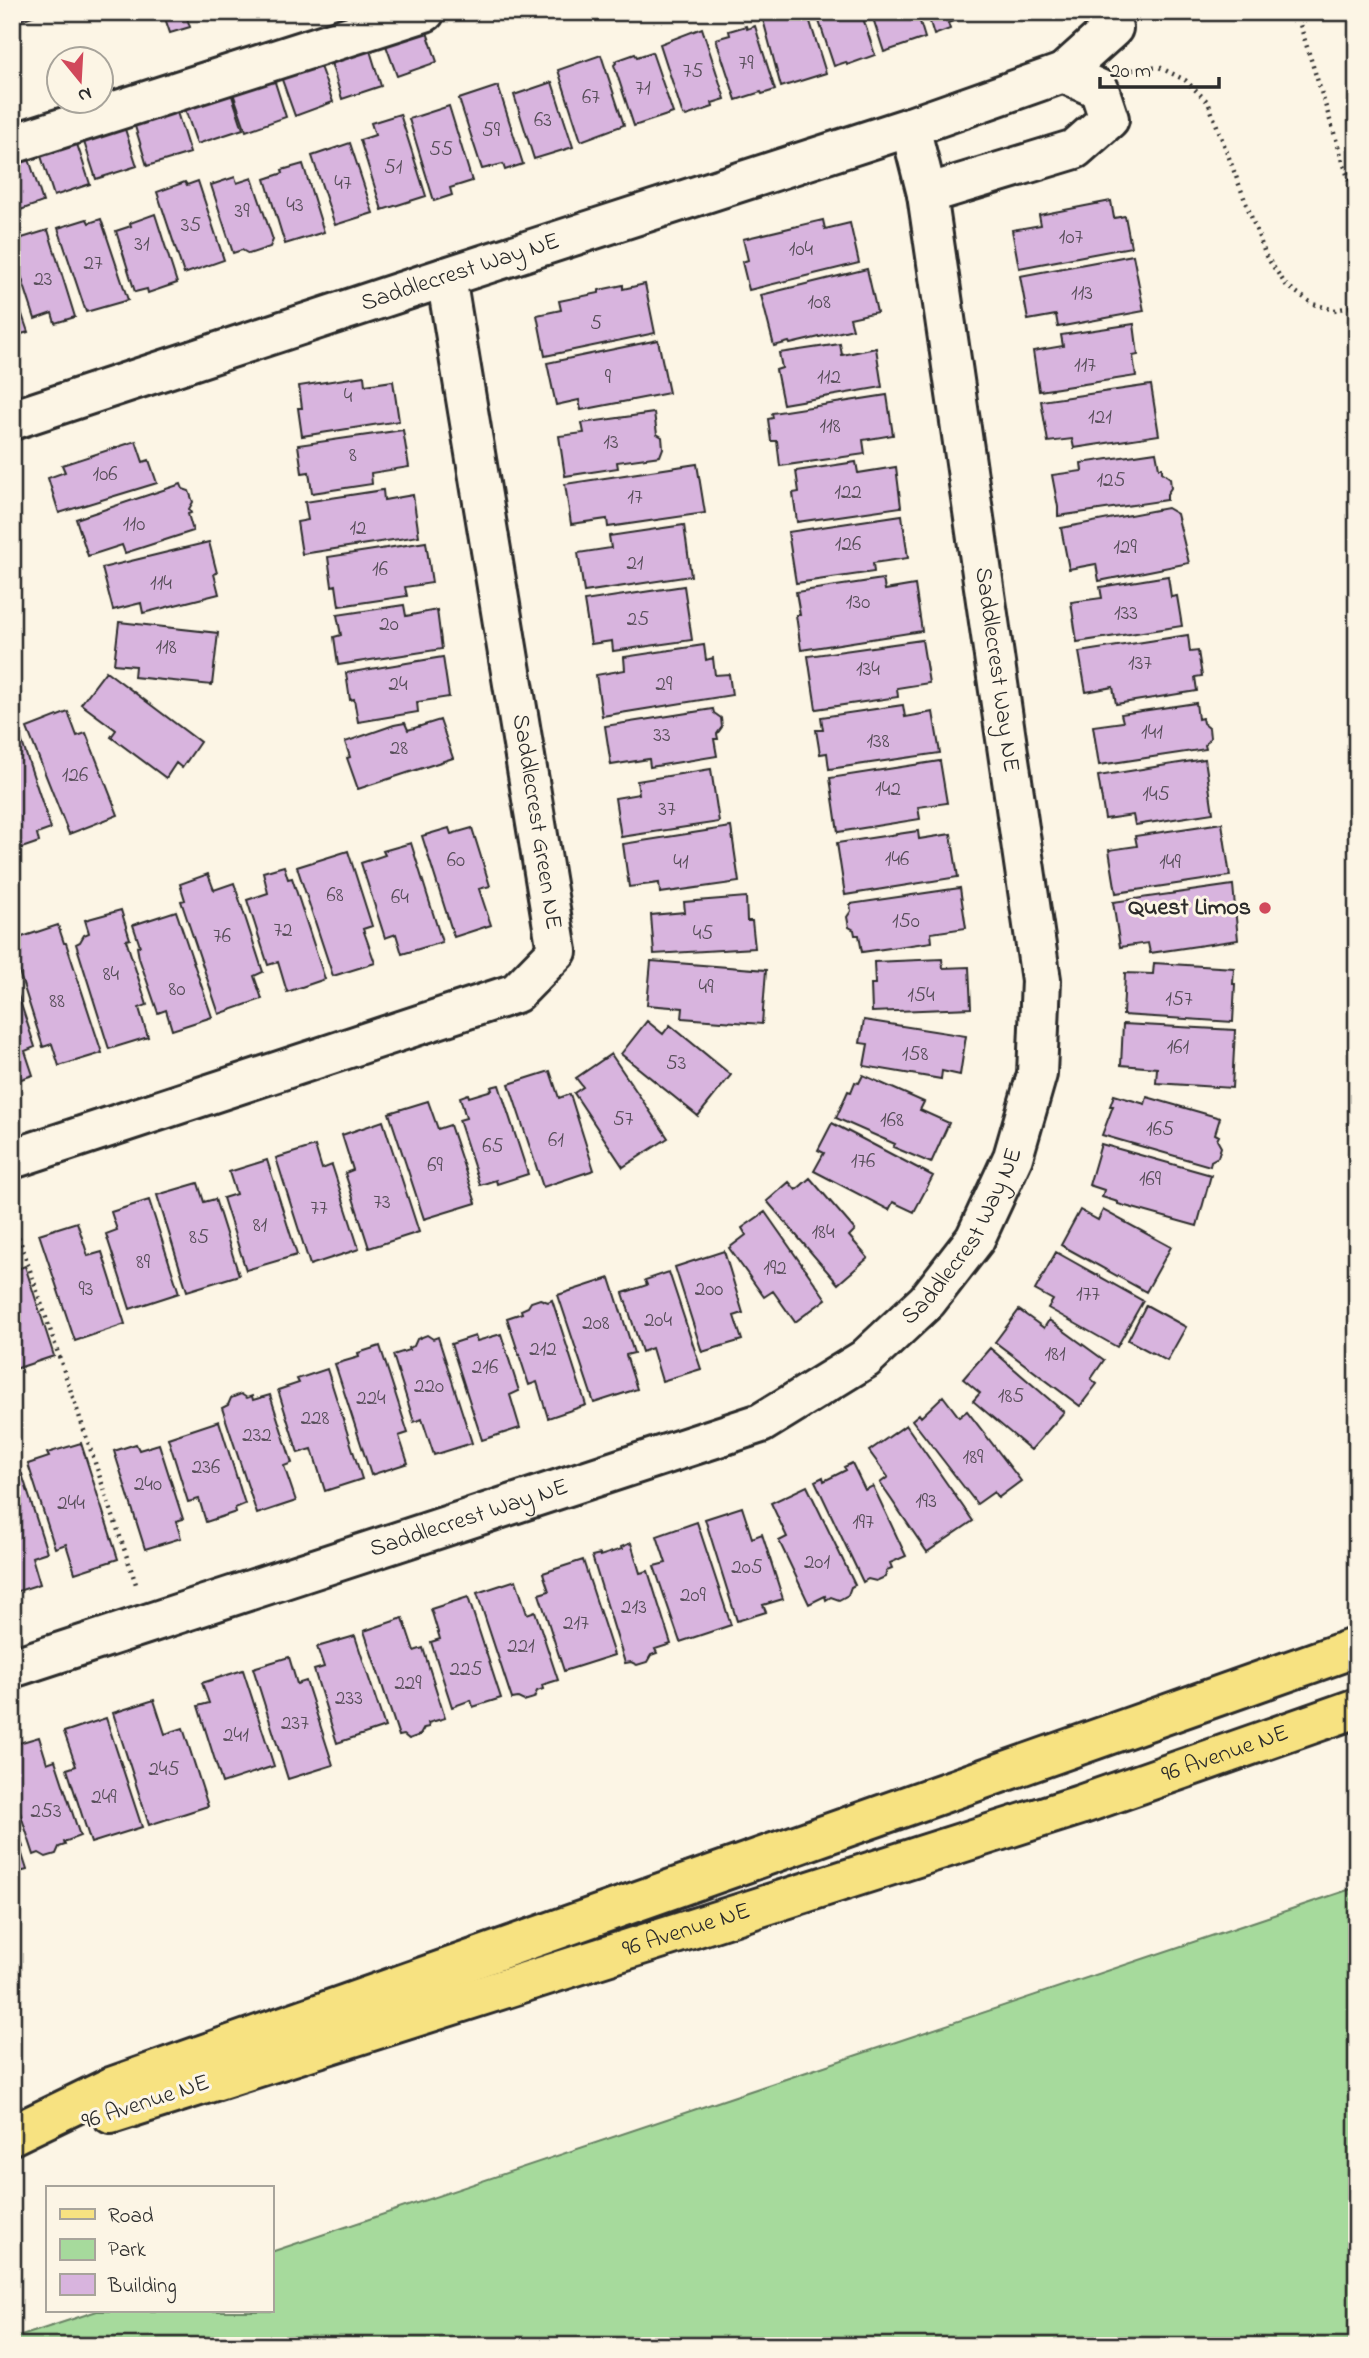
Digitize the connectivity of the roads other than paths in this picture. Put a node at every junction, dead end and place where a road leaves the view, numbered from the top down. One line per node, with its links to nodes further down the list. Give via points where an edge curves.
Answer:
1 (425, 12): 5 (street)
2 (1108, 12): 3 (street, via 1113,28)
3 (1063, 73): 4 (street, Saddlecrest Way NE); 6 (street, via 1099,89 1108,119 1075,149)
4 (910, 127): 6 (street, Saddlecrest Way NE); 7 (street, Saddlecrest Way NE)
5 (12, 144)
6 (927, 194): 11 (street, Saddlecrest Way NE, via 1041,980 1037,1074 1013,1157 975,1239 926,1301 865,1359 761,1423)
7 (446, 277): 8 (street, Saddlecrest Way NE); 9 (street, Saddlecrest Green NE, via 557,951 516,993)
8 (12, 420)
9 (12, 1159)
10 (1357, 1647): 13 (main road, via 124,2083)
11 (12, 1668)
12 (1357, 1707): 14 (main road, 96 Avenue NE, via 1080,1805)
13 (12, 2135)
14 (12, 2146)

